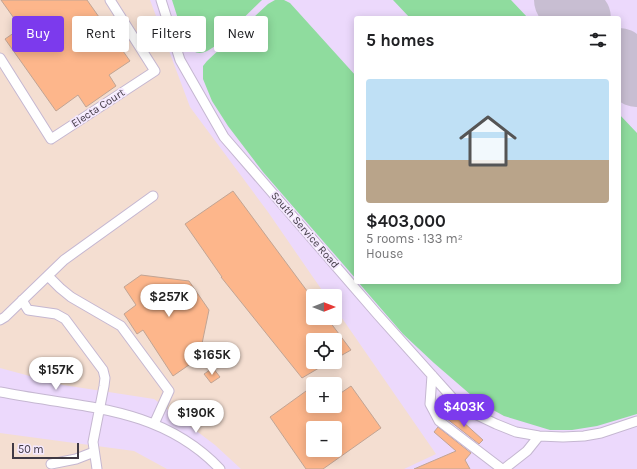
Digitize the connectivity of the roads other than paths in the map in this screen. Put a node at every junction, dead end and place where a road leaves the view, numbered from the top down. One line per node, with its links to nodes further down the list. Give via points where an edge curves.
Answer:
1 (110, 0): 3 (street, Electa Court, via 155,71 51,139)
2 (162, 0): 8 (street, South Service Road, via 180,60 224,137)
3 (0, 58)
4 (154, 196): 5 (street, via 64,260)
5 (48, 276): 6 (street); 12 (street, via 71,297 122,326 169,391)
6 (22, 300): 7 (street); 10 (street, via 28,310 56,314 65,319 99,363 105,378)
7 (0, 320)
8 (432, 375): 13 (street, South Service Road, via 456,402 474,414 516,432); 18 (street, via 430,404 439,421)
9 (0, 392): 10 (street)
10 (101, 409): 12 (street, via 127,414); 14 (street, via 93,442)
11 (637, 421): 13 (street, South Service Road, via 584,436)
12 (154, 424): 17 (street, via 192,444)
13 (539, 436): 18 (street, via 527,451)
14 (94, 452): 15 (street); 16 (street)
15 (51, 464)
16 (96, 469)
17 (220, 469)
18 (503, 469)

